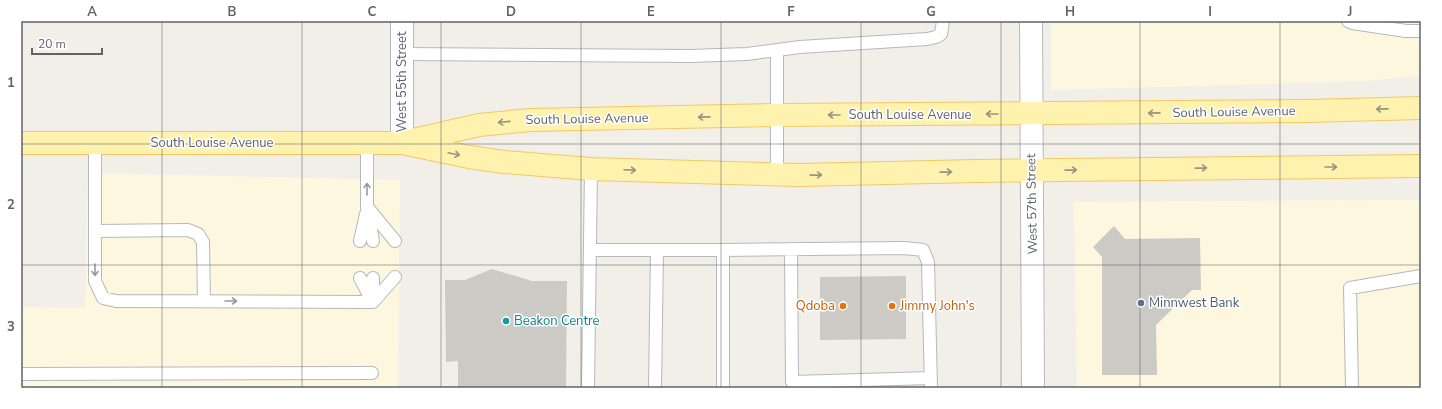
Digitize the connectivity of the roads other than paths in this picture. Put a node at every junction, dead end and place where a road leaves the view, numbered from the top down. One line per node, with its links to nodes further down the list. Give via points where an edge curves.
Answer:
1 (402, 21): 7 (main road, West 55th Street)
2 (943, 21): 6 (lane, via 941,34 927,39)
3 (1031, 21): 9 (main road, West 57th Street)
4 (1348, 21): 5 (lane, via 1406,31)
5 (1421, 31)
6 (777, 50): 7 (lane, via 690,56); 10 (lane)
7 (402, 54): 14 (main road, West 55th Street)
8 (1421, 108): 9 (main road, South Louise Avenue, one-way to 9)
9 (1031, 114): 10 (main road, South Louise Avenue, one-way to 10); 17 (main road, West 57th Street)
10 (777, 115): 14 (main road, South Louise Avenue, one-way to 14, via 530,120 479,125); 18 (lane)
11 (21, 143): 12 (main road, South Louise Avenue)
12 (95, 143): 13 (main road, South Louise Avenue); 20 (lane)
13 (367, 143): 14 (main road, South Louise Avenue); 19 (lane, one-way to 13)
14 (402, 143): 16 (main road, South Louise Avenue, one-way to 16, via 504,162)
15 (1421, 166): 17 (main road, South Louise Avenue, one-way to 15)
16 (591, 169): 18 (main road, South Louise Avenue, one-way to 18); 23 (lane)
17 (1032, 170): 18 (main road, South Louise Avenue, one-way to 17); 38 (main road, West 57th Street)
18 (777, 174)
19 (367, 207): 19 (lane, via 384,241); 21 (lane)
20 (95, 231): 28 (lane, one-way to 28, via 95,281 102,298 116,301); 28 (lane, via 188,230 198,234 204,242)
21 (360, 241)
22 (791, 249): 25 (lane); 32 (lane, via 923,250 928,262); 34 (lane)
23 (590, 250): 24 (lane); 35 (lane)
24 (657, 250): 25 (lane); 36 (lane)
25 (723, 250): 37 (lane)
26 (1421, 276): 39 (lane, via 1350,288)
27 (360, 278): 29 (lane)
28 (204, 301): 29 (lane, one-way to 29)
29 (373, 302): 29 (lane, via 384,278)
30 (372, 373): 31 (lane)
31 (21, 374)
32 (931, 383): 33 (lane)
33 (857, 384): 34 (lane)
34 (792, 385)
35 (588, 388)
36 (656, 388)
37 (723, 388)
38 (1033, 388)
39 (1352, 388)

